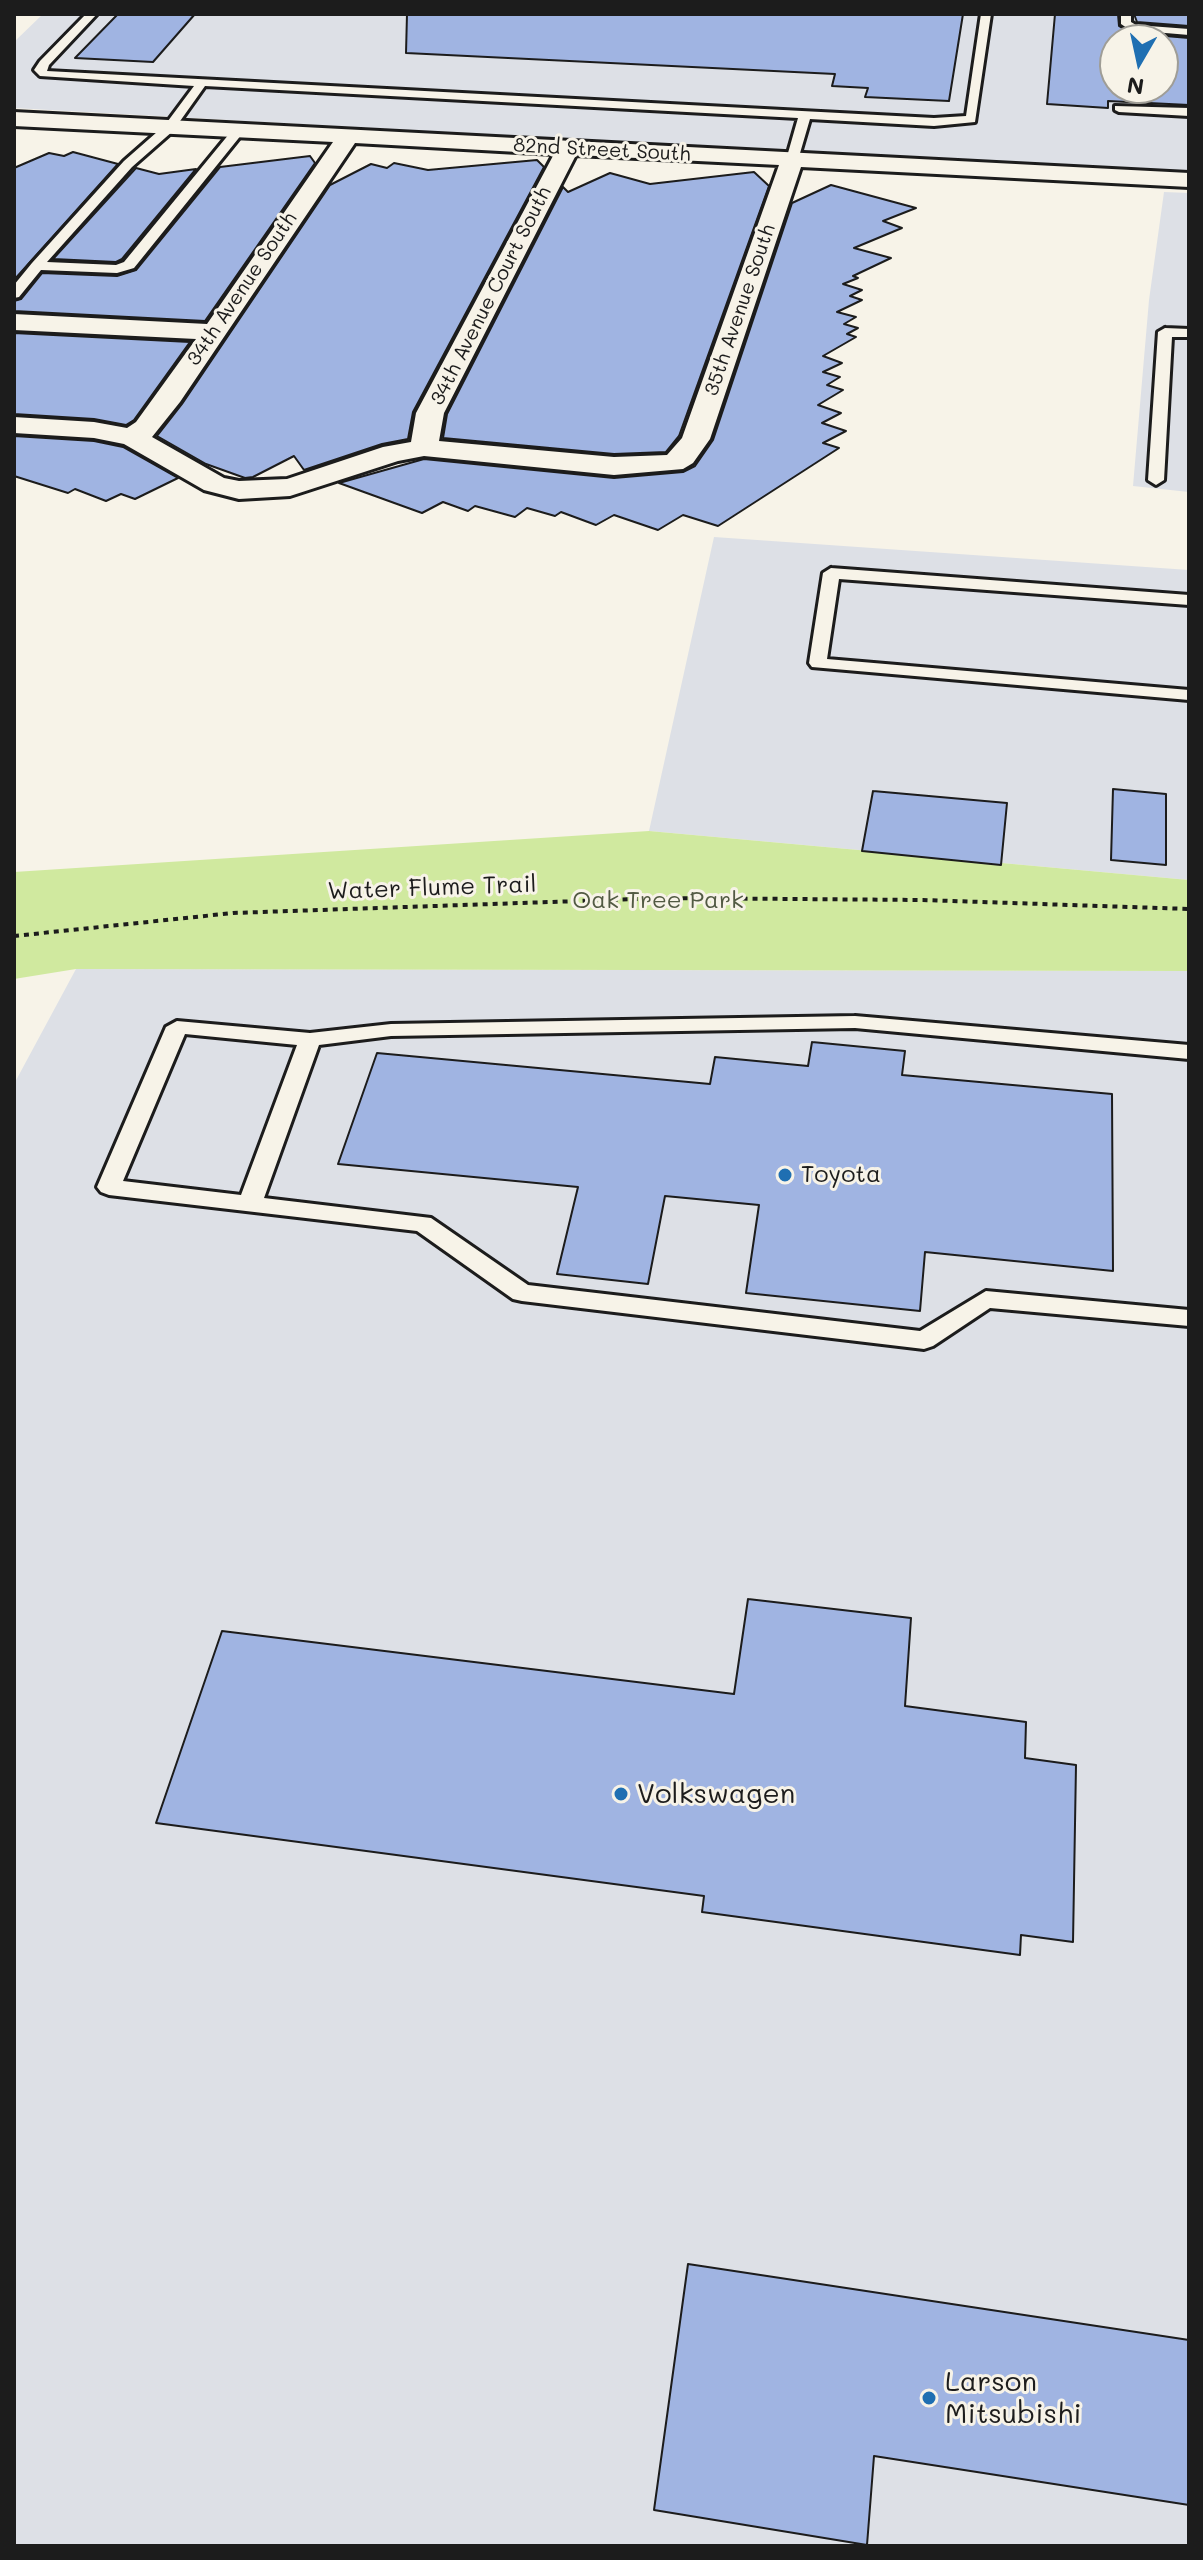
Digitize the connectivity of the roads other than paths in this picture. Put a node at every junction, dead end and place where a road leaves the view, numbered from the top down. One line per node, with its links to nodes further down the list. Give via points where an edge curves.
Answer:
1 (92, 14): 5 (lane, via 44,63 44,74)
2 (986, 14): 8 (lane, via 971,119)
3 (1126, 14): 4 (lane, via 1126,24 1134,28)
4 (1189, 32)
5 (201, 84): 8 (lane); 9 (lane)
6 (1119, 108): 7 (lane)
7 (1189, 112)
8 (805, 115): 14 (lane)
9 (169, 128): 10 (street, 82nd Street South, via 41,121); 11 (street, 82nd Street South); 16 (lane, via 128,164)
10 (18, 129)
11 (238, 131): 12 (street, 82nd Street South); 16 (lane, via 129,265)
12 (348, 137): 13 (street, 82nd Street South); 19 (street, 34th Avenue South)
13 (568, 148): 14 (street, 82nd Street South); 23 (street, 34th Avenue Court South, via 430,413)
14 (792, 160): 15 (street, 82nd Street South); 23 (street, 35th Avenue South, via 696,439 683,457 673,463 614,466)
15 (1189, 180)
16 (37, 266): 17 (lane)
17 (14, 294)
18 (14, 322): 19 (street)
19 (211, 332): 22 (street, 34th Avenue South, via 146,428)
20 (1189, 333): 24 (lane, via 1165,332)
21 (14, 425): 22 (street)
22 (132, 437): 23 (street, via 214,484 239,490 290,487)
23 (424, 448)
24 (1156, 480)
25 (1189, 600): 26 (lane, via 831,573 818,663)
26 (1189, 695)
27 (310, 1040): 28 (lane, via 391,1030 855,1022); 29 (lane); 29 (lane, via 177,1027 109,1187)
28 (1189, 1052)
29 (250, 1203): 30 (lane, via 423,1224 522,1293 924,1340 986,1299)
30 (1189, 1318)

